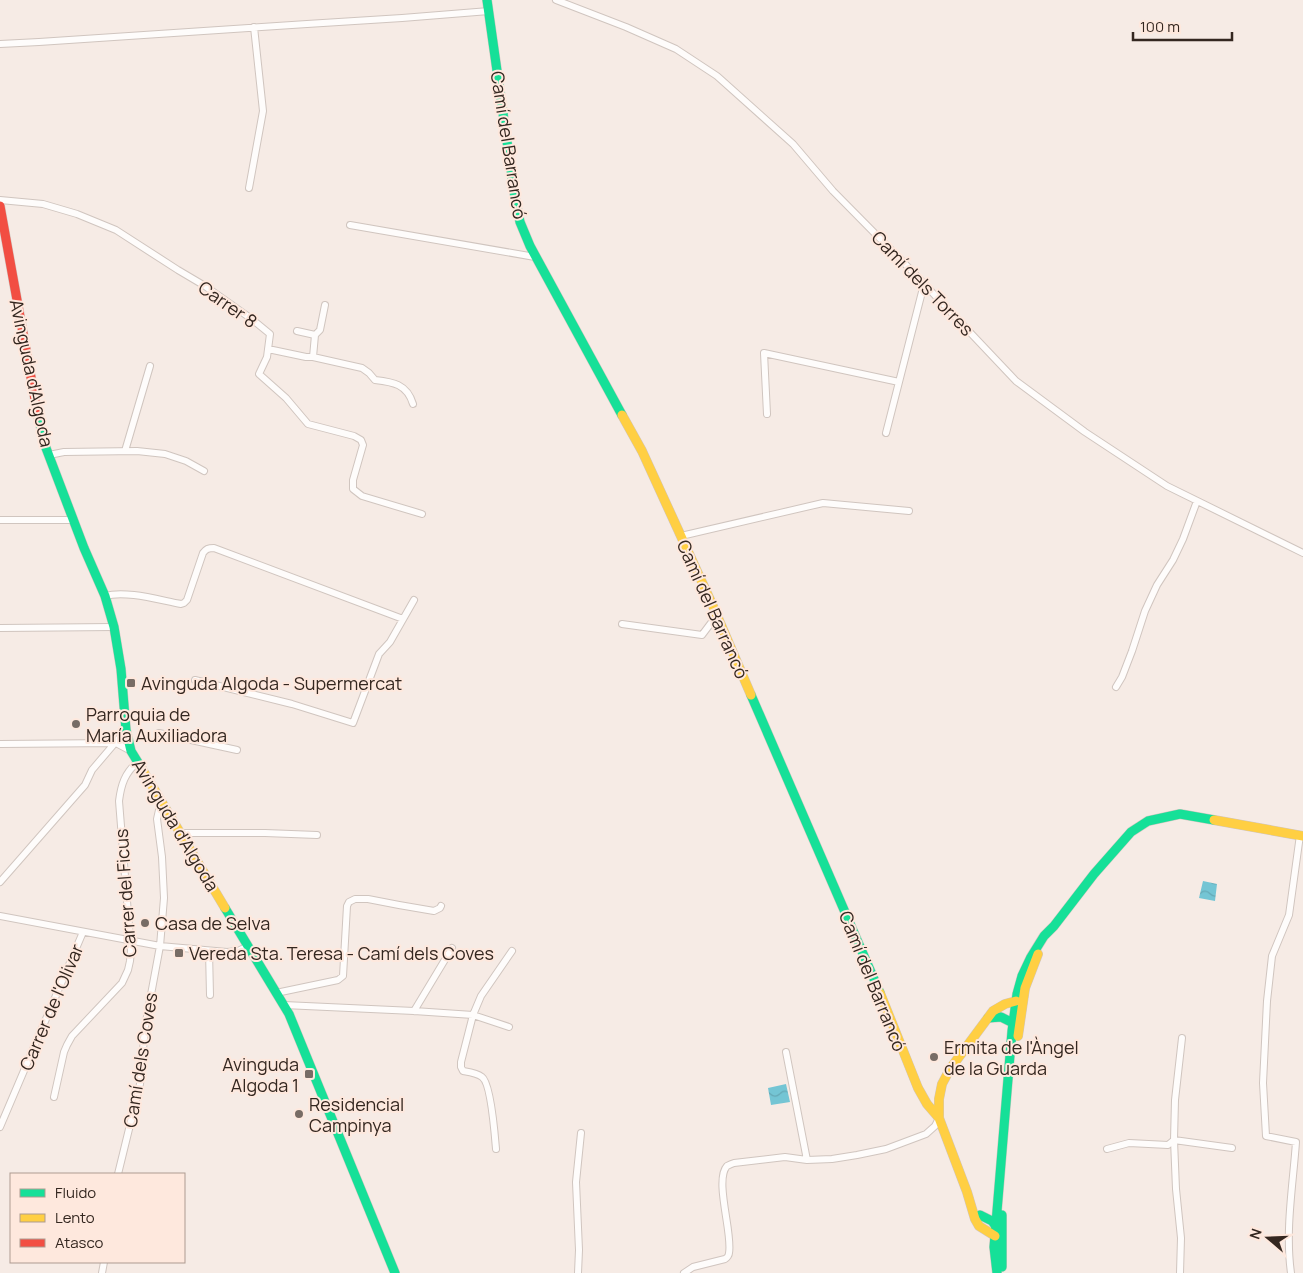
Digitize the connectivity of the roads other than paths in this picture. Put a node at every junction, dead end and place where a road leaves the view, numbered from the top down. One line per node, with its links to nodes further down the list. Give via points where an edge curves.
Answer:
1 (487, 0): 3 (street, Camí del Barrancó)
2 (556, 0): 11 (street, Camí dels Torres, via 676,50 717,76 793,144 833,191)
3 (489, 11): 4 (street); 10 (street, Camí del Barrancó, via 515,198 520,222)
4 (254, 27): 5 (street); 6 (street, via 263,111)
5 (0, 44)
6 (249, 188)
7 (0, 200): 15 (street, Carrer 8, via 42,204 116,230 258,324 270,334)
8 (0, 206): 23 (street, Avinguda d'Algoda, via 37,414)
9 (350, 225): 10 (street)
10 (535, 257): 30 (street, Camí del Barrancó, via 642,451)
11 (924, 284): 18 (street); 25 (street, Camí dels Torres, via 1016,381 1085,432 1167,486)
12 (325, 305): 14 (street, via 320,330)
13 (297, 331): 14 (street)
14 (315, 335): 16 (street)
15 (268, 349): 16 (street); 27 (street, Carrer 8, via 259,374 308,424 361,440 363,445 352,480 353,490 362,496)
16 (313, 357): 19 (street, via 362,368 375,380 401,386)
17 (150, 366): 22 (street)
18 (899, 382): 20 (street, via 764,352); 21 (street)
19 (413, 404)
20 (767, 414)
21 (886, 433)
22 (125, 451): 23 (street); 24 (street, via 165,454)
23 (49, 455): 29 (street, Avinguda d'Algoda)
24 (204, 470)
25 (1197, 501): 31 (street, Camí dels Torres); 40 (street, via 1183,540 1145,611)
26 (909, 511): 30 (street, via 823,503)
27 (422, 514)
28 (0, 520): 29 (street)
29 (74, 520): 32 (street, Avinguda d'Algoda)
30 (681, 536): 34 (street, Camí del Barrancó)
31 (1303, 553)
32 (105, 596): 35 (street, via 126,594 184,603 203,553 214,548); 37 (street, Avinguda d'Algoda)
33 (414, 600): 35 (street)
34 (717, 615): 36 (street, via 702,635); 80 (street, Camí del Barrancó, via 918,1088)
35 (403, 619): 39 (street, via 379,654 353,723)
36 (622, 624)
37 (114, 627): 38 (street); 41 (street, Avinguda d'Algoda)
38 (0, 628)
39 (195, 680)
40 (1116, 687)
41 (126, 730): 43 (street); 46 (street, Avinguda d'Algoda)
42 (159, 733): 45 (street)
43 (116, 743): 44 (street); 46 (street); 52 (street, via 92,770 85,785)
44 (0, 744)
45 (237, 750)
46 (131, 751): 47 (street, Avinguda d'Algoda)
47 (138, 762): 48 (street, Avinguda d'Algoda); 57 (street, Carrer del Ficus, via 126,775 118,801)
48 (163, 804): 49 (street, Avinguda d'Algoda); 58 (street, Camí dels Coves, via 157,819 164,898)
49 (180, 833): 50 (street); 59 (street, Avinguda d'Algoda)
50 (317, 835)
51 (1302, 835): 55 (street, via 1180,814 1148,821 1132,832 1094,874); 100 (street, via 1289,915 1272,956 1263,1083 1266,1136 1296,1142 1289,1223)
52 (0, 882)
53 (441, 906): 64 (street, via 434,911 368,899 349,902 343,976 338,980)
54 (0, 916): 56 (street)
55 (1054, 926): 63 (street); 66 (street, via 1030,956)
56 (83, 932): 57 (street); 81 (street, Carrer de l'Olivar)
57 (130, 940): 58 (street); 79 (street, Carrer del Ficus, via 130,961 125,977 67,1044)
58 (160, 946): 61 (street); 89 (street, Camí dels Coves, via 145,1027 140,1084)
59 (248, 946): 61 (street, via 227,952); 64 (street, Avinguda d'Algoda)
60 (452, 948): 69 (street)
61 (209, 951): 65 (street)
62 (512, 951): 71 (street, via 481,996)
63 (1036, 957): 70 (street, via 1029,966); 77 (street, via 1025,988)
64 (276, 993): 68 (street, Avinguda d'Algoda)
65 (210, 995)
66 (1016, 1001): 67 (street); 70 (street)
67 (1005, 1004): 70 (street); 73 (street)
68 (284, 1006): 69 (street); 94 (street, Avinguda d'Algoda)
69 (414, 1011): 71 (street)
70 (1014, 1011): 72 (street); 74 (street); 77 (street)
71 (473, 1015): 75 (street); 85 (street, via 461,1067 463,1071 484,1078 493,1116)
72 (1005, 1017): 73 (street); 74 (street)
73 (988, 1018): 80 (street, via 942,1084)
74 (1013, 1023): 90 (street)
75 (509, 1028)
76 (1182, 1038): 83 (street)
77 (1018, 1039): 87 (street)
78 (786, 1052): 88 (street)
79 (54, 1097)
80 (939, 1118): 88 (street, via 926,1134 886,1149); 91 (street, Camí del Barrancó)
81 (0, 1127)
82 (581, 1133): 95 (street, via 576,1182)
83 (1174, 1140): 84 (street); 86 (street, via 1168,1145 1128,1143); 99 (street, via 1181,1238)
84 (1232, 1148)
85 (496, 1149)
86 (1107, 1149)
87 (1007, 1157): 92 (street, via 999,1220); 93 (street)
88 (807, 1160): 96 (street, via 785,1157 761,1159 726,1167 722,1175 729,1254 725,1259 693,1267)
89 (118, 1173)
90 (997, 1209): 91 (street, via 985,1215); 92 (street)
91 (976, 1213): 92 (street, Camí del Barrancó, via 979,1226)
92 (993, 1228): 93 (street, via 998,1232); 97 (street)
93 (1001, 1258): 98 (street)
94 (395, 1273)
95 (578, 1273)
96 (684, 1273)
97 (997, 1273)
98 (1003, 1273)
99 (1180, 1273)
100 (1291, 1273)

